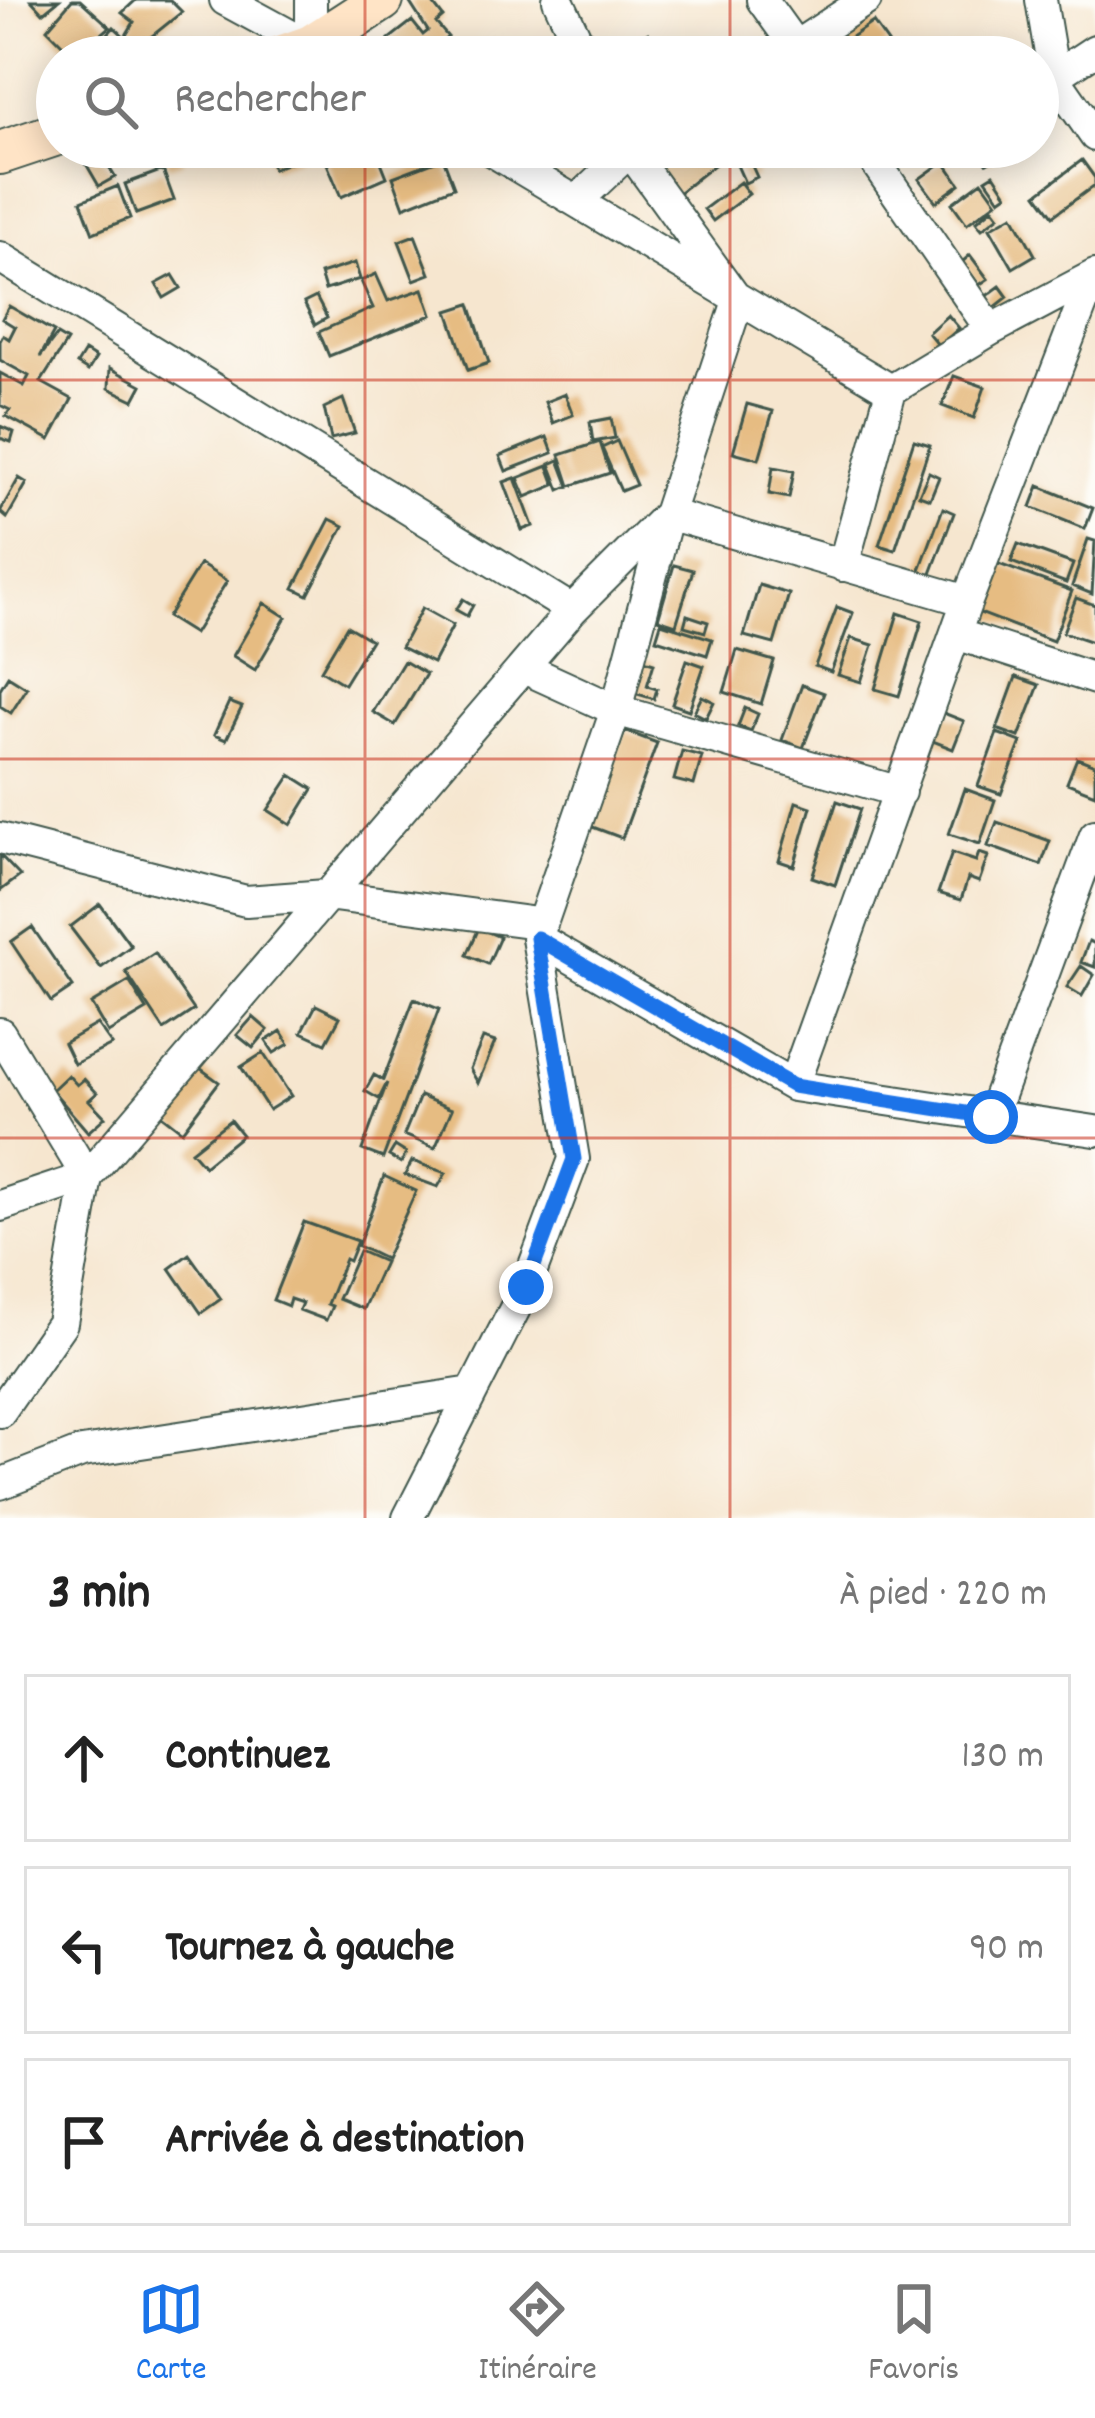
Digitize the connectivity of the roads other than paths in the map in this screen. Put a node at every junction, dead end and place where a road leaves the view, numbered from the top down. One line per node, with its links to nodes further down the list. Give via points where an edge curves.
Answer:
1 (225, 0): 8 (street)
2 (311, 0): 9 (street)
3 (382, 0): 10 (street)
4 (557, 0): 11 (street)
5 (763, 0): 12 (street)
6 (866, 0): 13 (street)
7 (1041, 0): 14 (street)
8 (281, 36)
9 (308, 36)
10 (331, 36)
11 (575, 36)
12 (782, 36)
13 (817, 36)
14 (1047, 36)
15 (1095, 50): 16 (street)
16 (1059, 74)
17 (1059, 84): 18 (street)
18 (1095, 136)
19 (36, 141): 20 (street)
20 (0, 152)
21 (522, 168): 25 (street)
22 (610, 168): 25 (street)
23 (644, 168): 28 (street)
24 (880, 168): 29 (street)
25 (578, 200): 28 (street)
26 (0, 257): 34 (street)
27 (1094, 275): 29 (street); 33 (street)
28 (738, 301): 30 (street); 31 (street)
29 (992, 330): 30 (street)
30 (891, 390): 32 (street)
31 (668, 514): 32 (street); 34 (street); 38 (street)
32 (843, 566): 33 (street)
33 (967, 601): 35 (street)
34 (572, 610): 36 (street)
35 (956, 634): 37 (street); 39 (street)
36 (524, 668): 38 (street); 42 (street)
37 (1095, 679)
38 (616, 710): 39 (street); 43 (street)
39 (900, 792): 45 (street)
40 (1095, 835): 46 (street)
41 (0, 838): 42 (street, via 246,901)
42 (326, 895): 43 (street, via 537,923); 48 (street)
43 (537, 938): 45 (street); 50 (street, via 574,1159 526,1287)
44 (0, 1034): 48 (street)
45 (793, 1086): 46 (street)
46 (991, 1117): 47 (street)
47 (1095, 1131)
48 (87, 1177): 49 (street); 51 (street, via 62,1323)
49 (0, 1206)
50 (472, 1392): 52 (street, via 82,1452); 53 (street)
51 (0, 1412)
52 (0, 1484)
53 (408, 1518)

